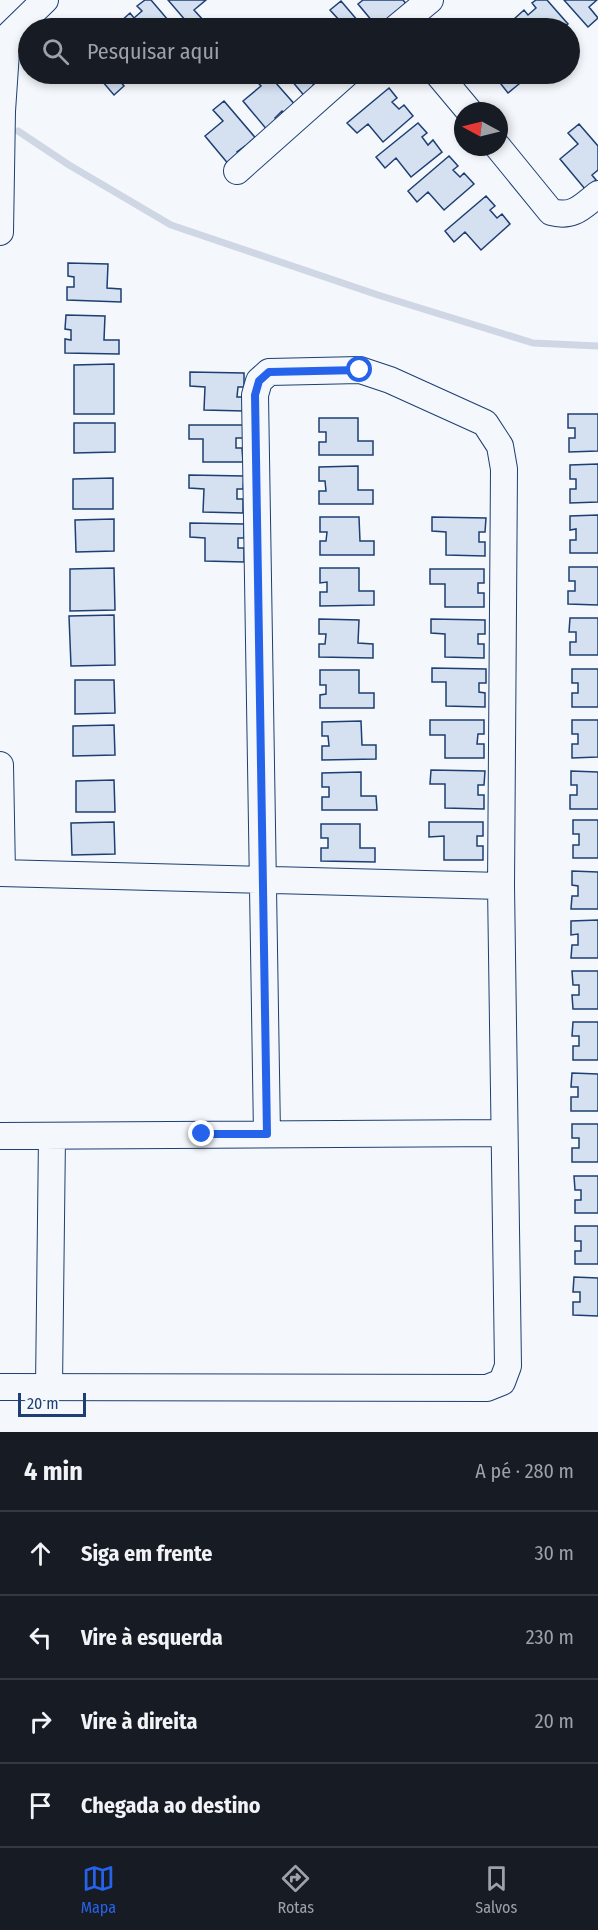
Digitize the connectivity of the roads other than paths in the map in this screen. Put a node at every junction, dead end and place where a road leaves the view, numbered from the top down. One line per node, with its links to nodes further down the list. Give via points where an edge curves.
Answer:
1 (45, 0): 3 (street)
2 (430, 0): 4 (street)
3 (22, 18)
4 (410, 18)
5 (18, 21): 6 (street)
6 (3, 33): 13 (street)
7 (335, 84): 11 (street)
8 (446, 84): 9 (street)
9 (461, 102)
10 (505, 156): 12 (street, via 551,212 563,216 579,210)
11 (237, 171)
12 (598, 194)
13 (0, 232)
14 (0, 765): 15 (street)
15 (1, 873): 16 (street)
16 (264, 879): 17 (street); 17 (street, via 255,395 259,381 269,372 360,370 484,423 500,447 504,469); 19 (street)
17 (501, 886): 18 (street)
18 (504, 1133): 19 (street); 23 (street, via 508,1366 502,1382 487,1388)
19 (267, 1134): 21 (street)
20 (0, 1136): 21 (street)
21 (52, 1136): 23 (street)
22 (0, 1387): 23 (street)
23 (49, 1387)

